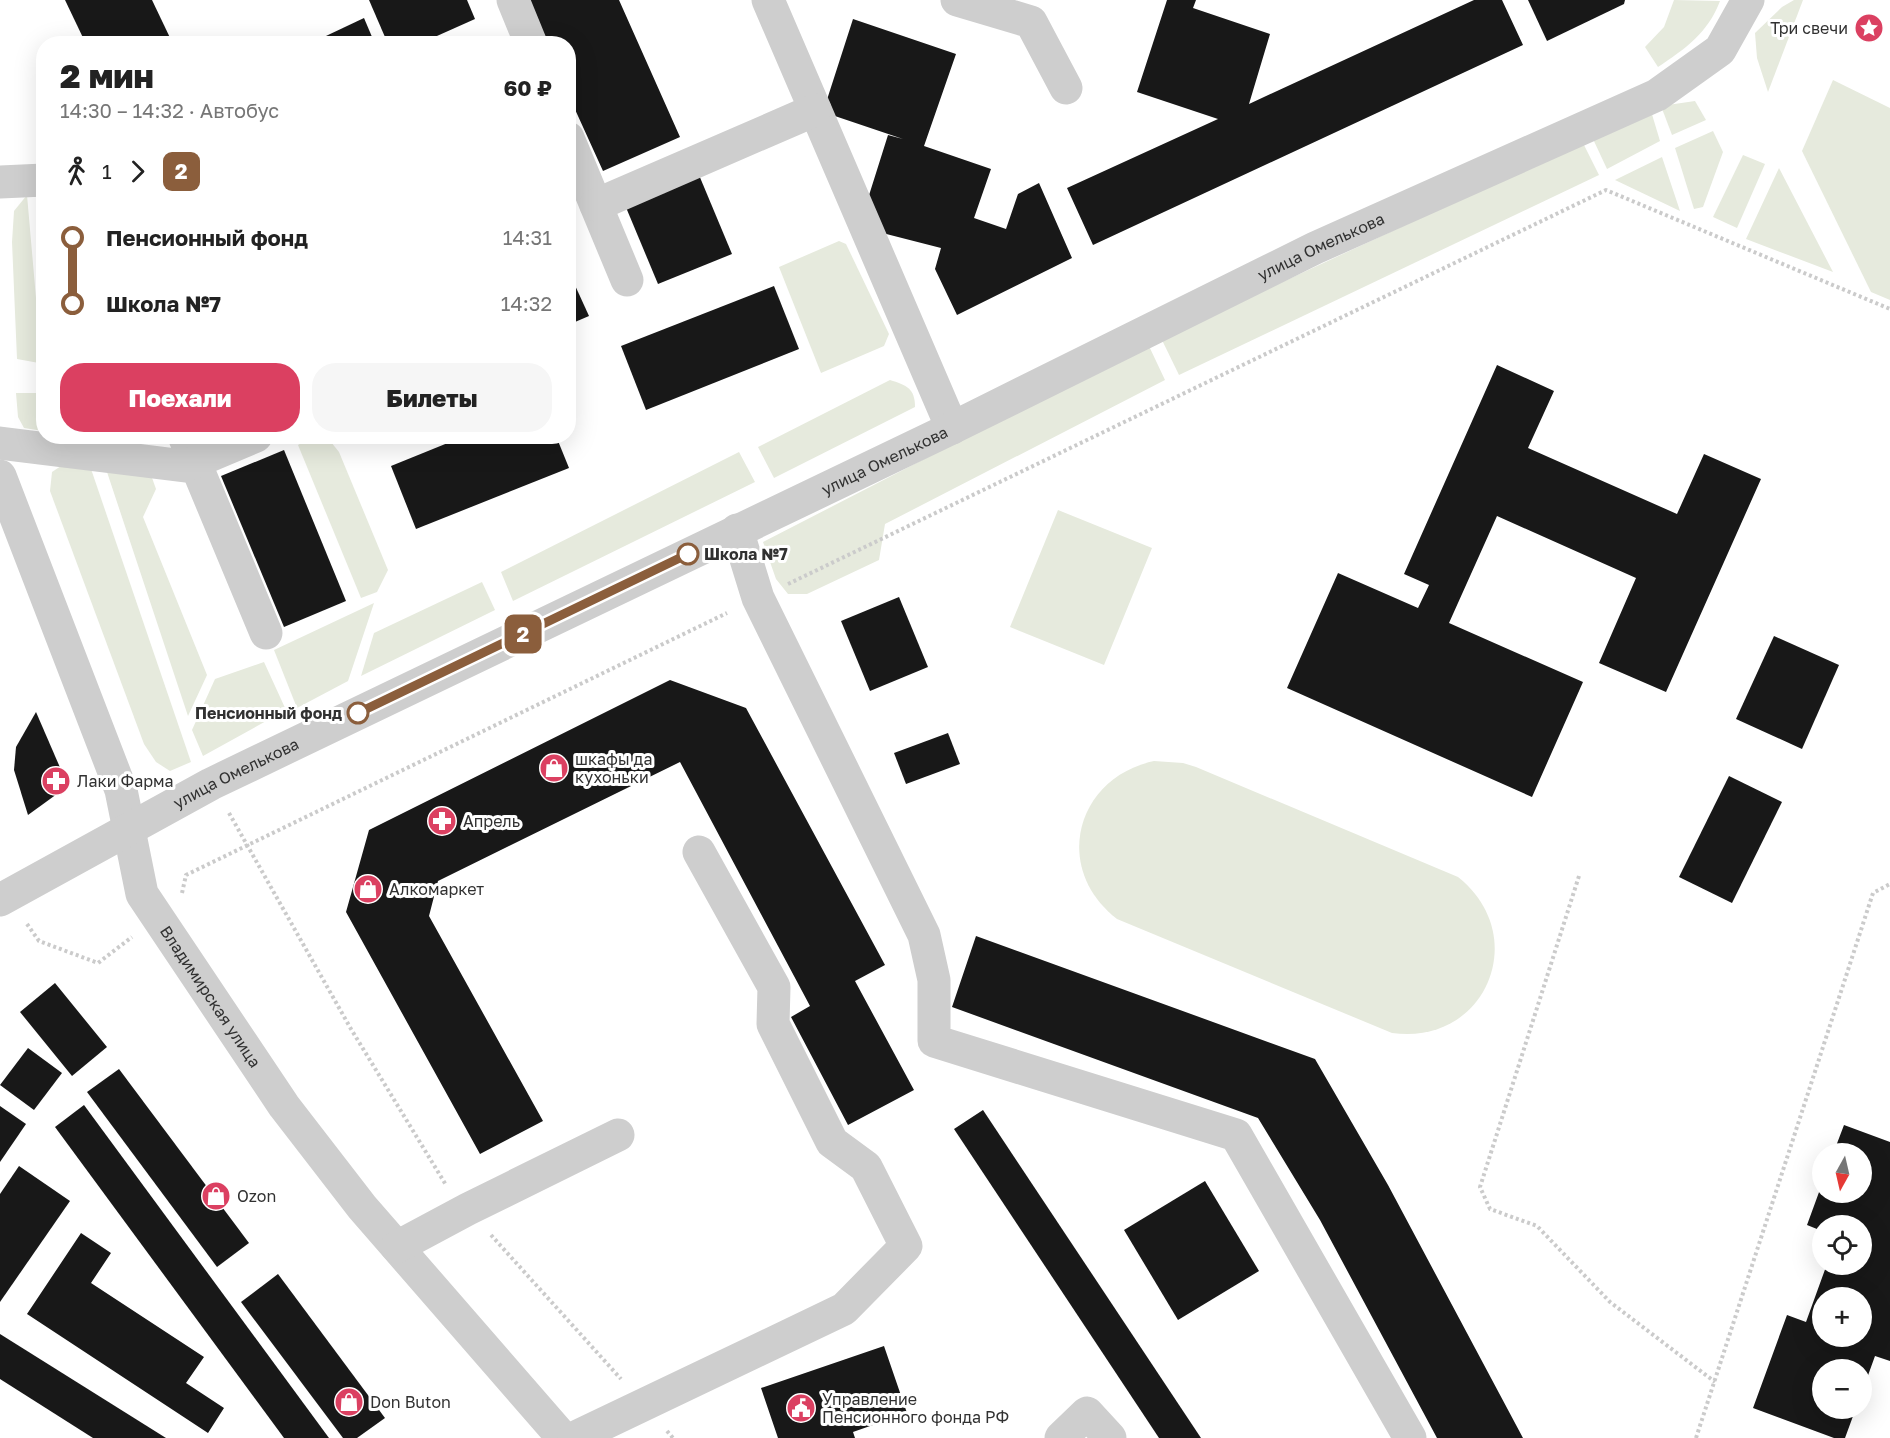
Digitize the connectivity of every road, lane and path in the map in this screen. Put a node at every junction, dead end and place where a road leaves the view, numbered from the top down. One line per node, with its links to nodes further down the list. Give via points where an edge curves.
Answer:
1 (513, 0): 5 (street)
2 (768, 0): 7 (street)
3 (957, 0): 6 (street, via 1031,22)
4 (1748, 0): 14 (street, улица Омелькова, via 1720,50 1657,95 1315,248)
5 (528, 36)
6 (1066, 88)
7 (815, 110): 11 (street); 14 (street)
8 (576, 157): 11 (street)
9 (36, 180): 10 (street)
10 (0, 182)
11 (596, 205): 12 (street)
12 (627, 280)
13 (1890, 309): 20 (path, via 1606,190)
14 (952, 428): 19 (street, улица Омелькова)
15 (0, 443): 17 (street, via 185,465)
16 (215, 444): 17 (street)
17 (190, 449): 21 (street)
18 (0, 476): 23 (street, Владимирская улица, via 121,790)
19 (737, 530): 20 (street); 22 (street, улица Омелькова)
20 (758, 598): 24 (path); 40 (street, via 924,935 934,980 934,1041 1236,1135)
21 (266, 633)
22 (211, 784): 23 (street, улица Омелькова); 24 (path)
23 (127, 831): 28 (street, улица Омелькова); 29 (street, Владимирская улица, via 142,894)
24 (249, 845): 29 (path, via 186,875 181,898); 31 (path, via 351,1029 440,1178)
25 (699, 852): 34 (street, via 774,987 773,1024 832,1142 866,1167 906,1246 844,1309)
26 (1579, 876): 33 (path, via 1480,1187 1490,1209 1537,1226 1611,1302)
27 (1890, 884): 33 (path, via 1873,893)
28 (5, 898): 29 (path, via 39,942 98,963)
29 (157, 917): 32 (street, Владимирская улица, via 284,1107)
30 (618, 1135): 31 (street)
31 (468, 1209): 32 (street); 34 (path)
32 (397, 1247): 35 (street, Владимирская улица)
33 (1715, 1382): 41 (path)
34 (643, 1405): 36 (street); 37 (path)
35 (563, 1438)
36 (574, 1438)
37 (673, 1438)
38 (1061, 1438): 39 (street, via 1087,1413)
39 (1110, 1438)
40 (1410, 1438)
41 (1696, 1438)

